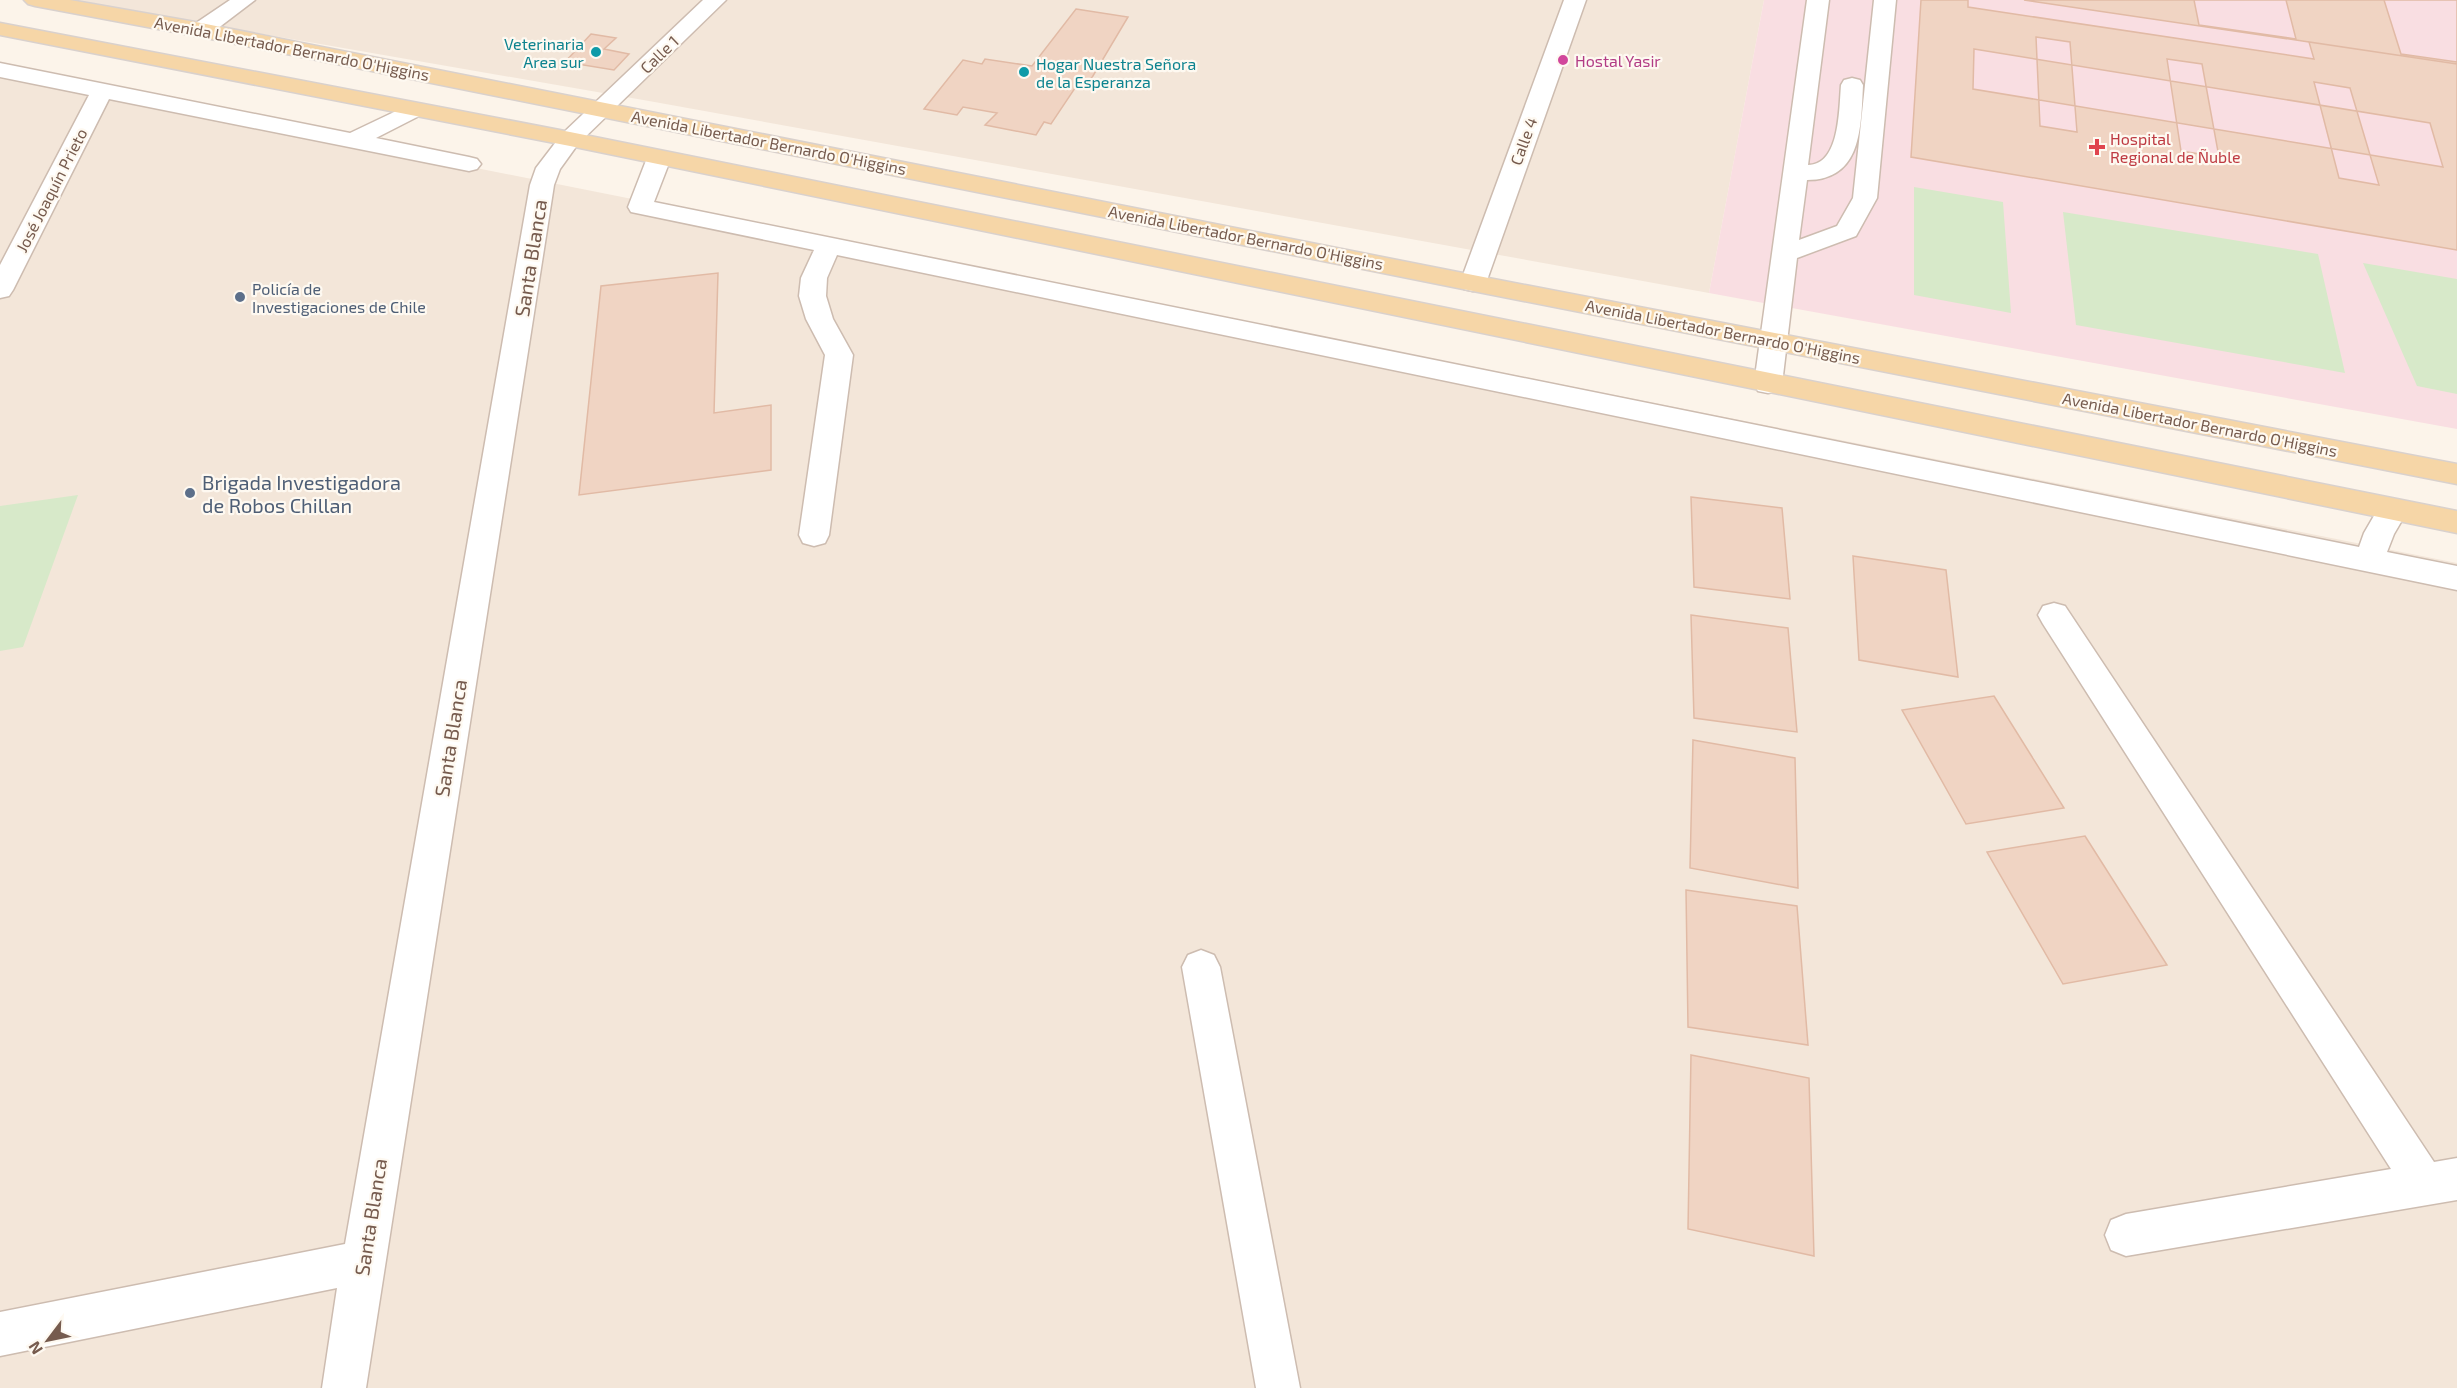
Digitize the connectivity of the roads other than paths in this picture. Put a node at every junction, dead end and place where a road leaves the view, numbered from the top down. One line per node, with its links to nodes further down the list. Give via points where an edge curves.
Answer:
1 (35, 0): 8 (main road, Avenida Libertador Bernardo O'Higgins)
2 (244, 0): 8 (street)
3 (715, 0): 12 (street, Calle 1)
4 (1575, 0): 21 (street, Calle 4)
5 (1818, 0): 18 (street)
6 (1885, 0): 20 (street, via 1865,198 1847,231)
7 (0, 29): 13 (main road, Avenida Libertador Bernardo O'Higgins)
8 (201, 30): 12 (main road, Avenida Libertador Bernardo O'Higgins)
9 (0, 70): 11 (street)
10 (1852, 85): 18 (street, via 1846,138 1837,163 1826,171)
11 (102, 91): 15 (street); 22 (street, José Joaquín Prieto)
12 (603, 109): 14 (street, Santa Blanca); 21 (main road, Avenida Libertador Bernardo O'Higgins)
13 (413, 110): 14 (main road, Avenida Libertador Bernardo O'Higgins); 15 (street, Avenida Libertador Bernardo O'Higgins)
14 (570, 139): 16 (main road, Avenida Libertador Bernardo O'Higgins); 35 (street, Santa Blanca, via 548,168 542,185)
15 (352, 141): 17 (street)
16 (659, 158): 19 (street, Avenida Libertador Bernardo O'Higgins, via 640,207); 24 (main road, Avenida Libertador Bernardo O'Higgins)
17 (469, 164)
18 (1795, 172): 20 (street)
19 (830, 246): 28 (street, via 819,262 812,296 816,312 836,343 839,355); 29 (street, Avenida Libertador Bernardo O'Higgins)
20 (1785, 254): 23 (street)
21 (1473, 283): 23 (main road, Avenida Libertador Bernardo O'Higgins)
22 (0, 290)
23 (1773, 340): 24 (street); 25 (main road, Avenida Libertador Bernardo O'Higgins)
24 (1768, 384): 26 (main road, Avenida Libertador Bernardo O'Higgins)
25 (2457, 474)
26 (2392, 510): 27 (main road, Avenida Libertador Bernardo O'Higgins); 29 (street)
27 (2457, 522)
28 (814, 535)
29 (2369, 560): 30 (street, Avenida Libertador Bernardo O'Higgins)
30 (2457, 578)
31 (2054, 615): 33 (street)
32 (1201, 967): 38 (street)
33 (2441, 1181): 34 (street)
34 (2126, 1235)
35 (363, 1262): 36 (street); 37 (street, Santa Blanca)
36 (0, 1334)
37 (344, 1388)
38 (1278, 1388)

